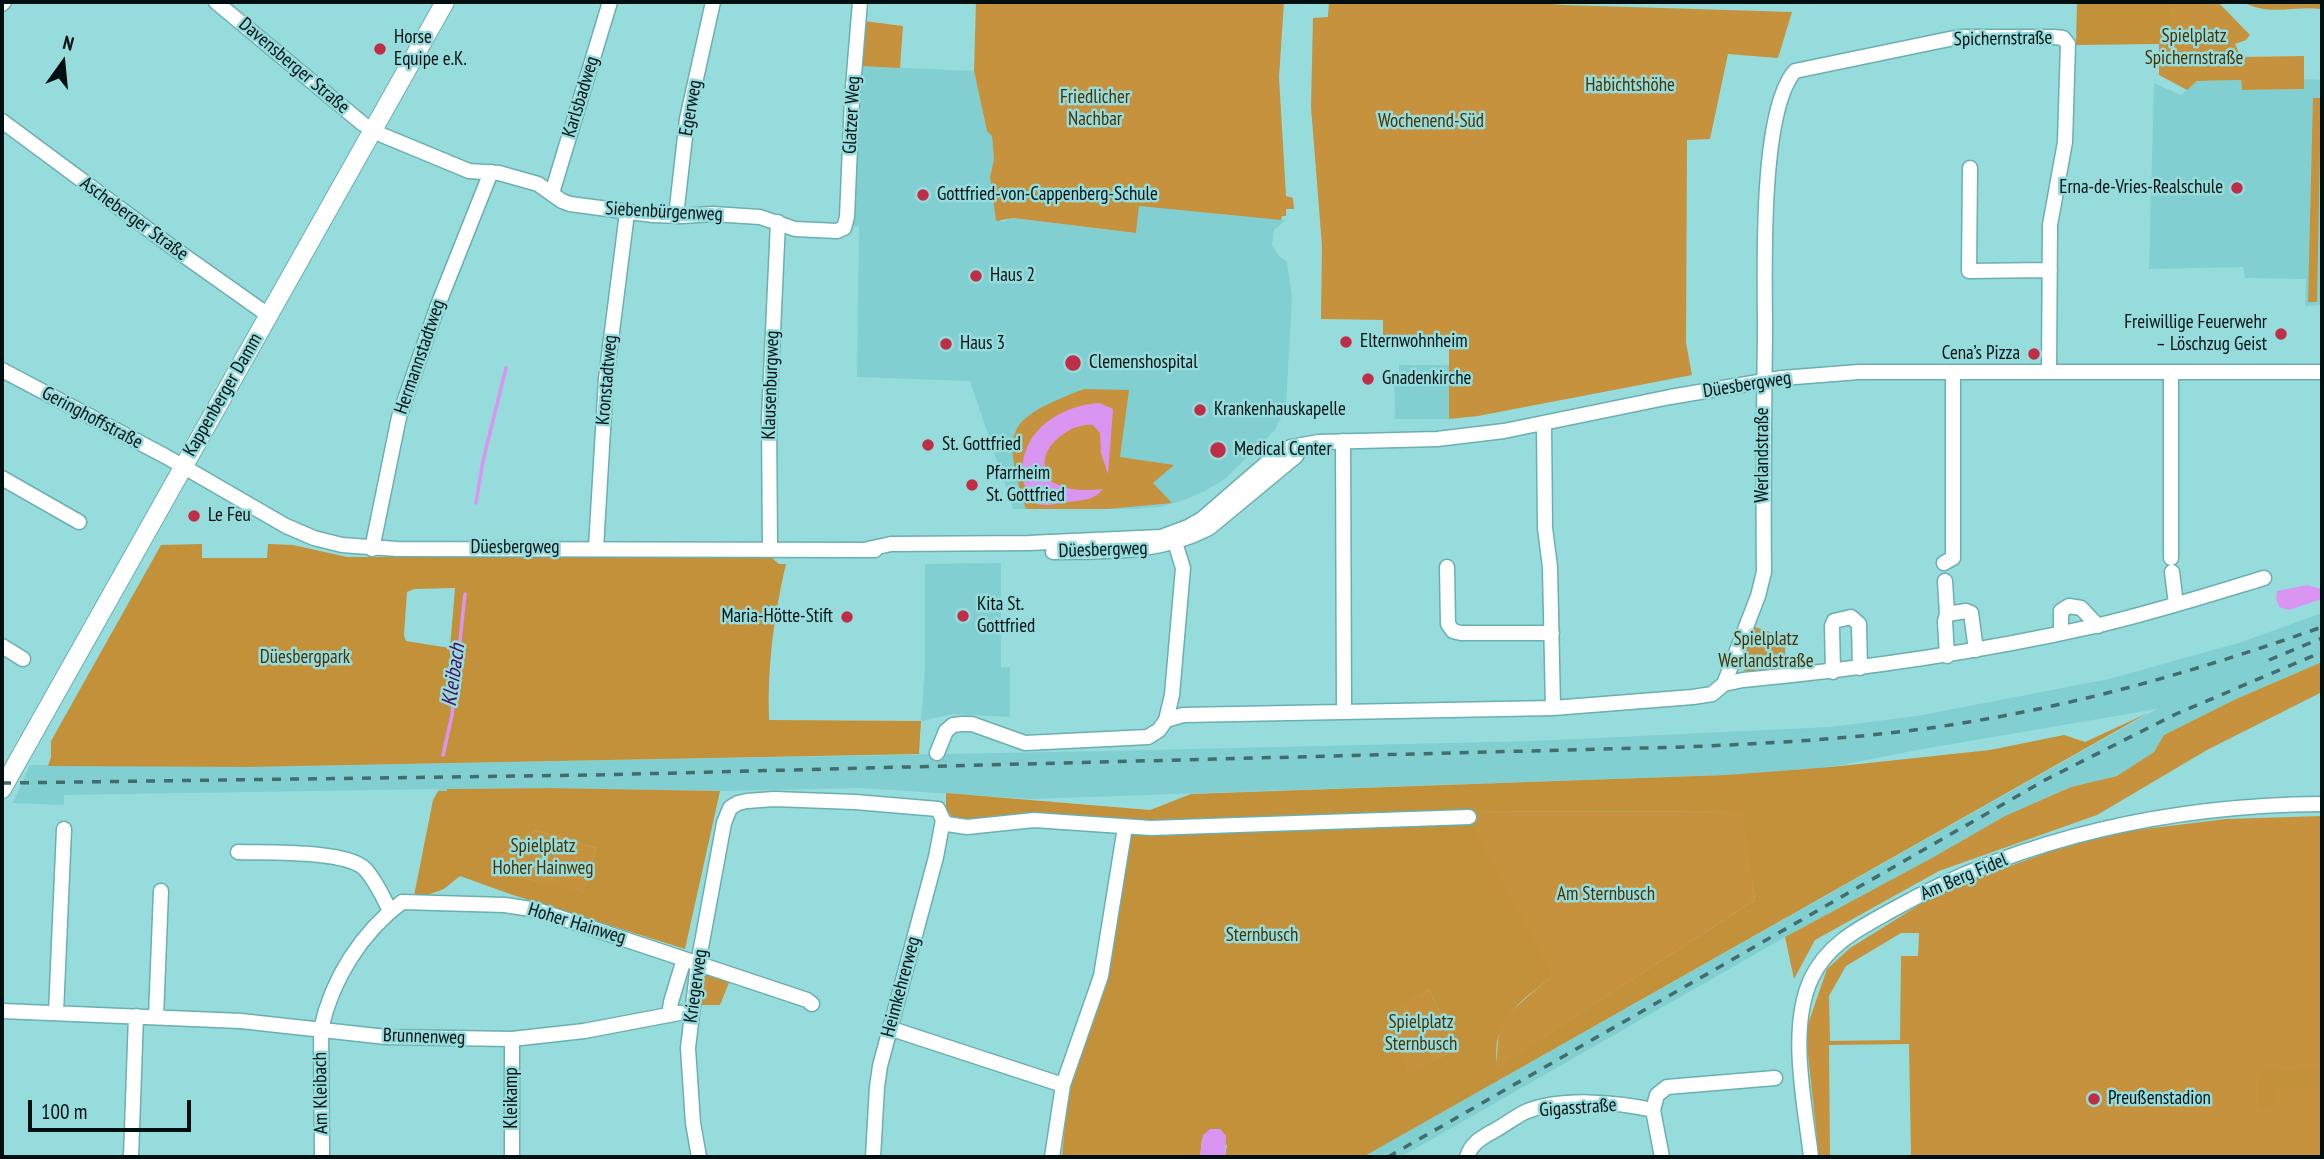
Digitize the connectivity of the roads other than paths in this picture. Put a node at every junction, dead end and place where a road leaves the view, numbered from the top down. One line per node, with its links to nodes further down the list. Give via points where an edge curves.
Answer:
1 (216, 2): 8 (street, Davensberger Straße)
2 (445, 2): 8 (main road, Kappenberger Damm)
3 (610, 2): 11 (street, Karlsbadweg)
4 (713, 2): 13 (street, Egerweg, via 687,119)
5 (860, 2): 15 (street, Glatzer Weg)
6 (1796, 71): 16 (street, Spichernstraße, via 1959,37 2063,38 2068,44 2065,142 2050,225); 23 (street, Werlandstraße, via 1787,81 1776,117 1770,163)
7 (2, 121): 17 (street, Ascheberger Straße)
8 (372, 130): 10 (street, Siebenbürgenweg, via 469,171); 17 (main road, Kappenberger Damm)
9 (1970, 168): 16 (street, via 1969,271)
10 (491, 172): 11 (street, Siebenbürgenweg, via 538,184); 30 (street, Hermannstadtweg, via 399,417)
11 (552, 193): 12 (street, Siebenbürgenweg, via 570,204)
12 (627, 213): 13 (street, Siebenbürgenweg); 31 (street, Kronstadtweg, via 606,379)
13 (676, 216): 14 (street, Siebenbürgenweg, via 760,217)
14 (778, 222): 15 (street, Siebenbürgenweg, via 795,229); 32 (street, Klausenburgweg, via 769,419)
15 (844, 228)
16 (2050, 270): 20 (street, Spichernstraße)
17 (268, 315): 26 (main road, Kappenberger Damm)
18 (2, 370): 26 (street, Geringhoffstraße)
19 (1953, 372): 20 (street, Düesbergweg); 23 (street, Düesbergweg, via 1859,372); 33 (street, via 1953,558)
20 (2049, 372): 21 (street, Düesbergweg)
21 (2171, 372): 22 (street, Düesbergweg); 37 (street)
22 (2322, 372)
23 (1763, 381): 24 (street, Düesbergweg); 48 (street, Werlandstraße, via 1764,572)
24 (1544, 423): 25 (street, Düesbergweg, via 1437,439); 40 (street)
25 (1343, 441): 29 (street, Düesbergweg, via 1302,445 1296,456 1209,528); 50 (street)
26 (181, 467): 30 (street, Düesbergweg, via 296,531 336,544); 53 (main road, Kappenberger Damm)
27 (2, 478): 28 (street)
28 (79, 522)
29 (1174, 538): 32 (street, Düesbergweg, via 1152,548 1082,551 897,553); 51 (street, via 1183,568)
30 (372, 548): 31 (street, Düesbergweg)
31 (596, 548): 32 (street, Düesbergweg)
32 (770, 548)
33 (1944, 563)
34 (1447, 568): 40 (street, via 1452,631)
35 (2264, 578): 37 (street)
36 (1945, 581): 38 (street)
37 (2176, 604): 39 (street)
38 (1947, 614): 43 (street, via 1971,612); 44 (street)
39 (2098, 626): 41 (street); 41 (street, via 2081,608 2069,606 2062,611)
40 (1552, 633): 49 (street)
41 (2061, 633): 43 (street)
42 (2, 646): 45 (street)
43 (1976, 650): 44 (street)
44 (1947, 656): 46 (street)
45 (23, 659)
46 (1860, 668): 47 (street); 47 (street, via 1859,624 1851,617 1839,618 1832,626)
47 (1833, 671): 48 (street)
48 (1724, 684): 49 (street, via 1712,694 1693,697)
49 (1553, 708): 50 (street)
50 (1344, 711): 51 (street)
51 (1166, 720): 52 (street, via 1148,737 1025,744 972,724 953,725)
52 (937, 753)
53 (2, 789)
54 (2322, 804): 84 (street, Am Berg Fidel, via 2240,808 2122,824 2073,836 1979,867 1842,939 1824,957 1802,1005 1798,1037)
55 (1469, 817): 57 (street)
56 (943, 820): 57 (street, via 967,827 1034,820); 62 (street, Kriegerweg, via 938,808 774,799 738,803 726,816); 70 (street, Heimkehrerweg)
57 (1125, 827): 74 (street, via 1101,976)
58 (64, 829): 65 (street)
59 (238, 852): 61 (street, via 351,860 372,879)
60 (161, 891): 69 (street)
61 (390, 911): 62 (street, Hoher Hainweg, via 410,901 513,905); 71 (street, Hoher Hainweg, via 356,946)
62 (691, 961): 63 (street, Hoher Hainweg); 66 (street, Kriegerweg); 67 (street)
63 (812, 1003)
64 (2, 1011): 65 (street, Brunnenweg)
65 (56, 1013): 68 (street, Brunnenweg)
66 (691, 1013): 67 (street, Brunnenweg); 79 (street, Kriegerweg, via 689,1078)
67 (669, 1015): 72 (street, Brunnenweg)
68 (136, 1016): 69 (street, Brunnenweg); 76 (street)
69 (156, 1017): 71 (street, Brunnenweg)
70 (889, 1028): 74 (street); 80 (street, Heimkehrerweg, via 877,1087)
71 (321, 1029): 72 (street, Brunnenweg, via 386,1037); 77 (street, Am Kleibach)
72 (512, 1039): 78 (street, Kleikamp)
73 (1775, 1077): 75 (street, via 1668,1087 1657,1096)
74 (1063, 1085): 81 (street)
75 (1653, 1110): 82 (street, Gigasstraße, via 1602,1103 1537,1108 1474,1143); 83 (street)
76 (131, 1157)
77 (322, 1157)
78 (512, 1157)
79 (699, 1157)
80 (873, 1157)
81 (1052, 1157)
82 (1467, 1157)
83 (1662, 1157)
84 (1811, 1157)

